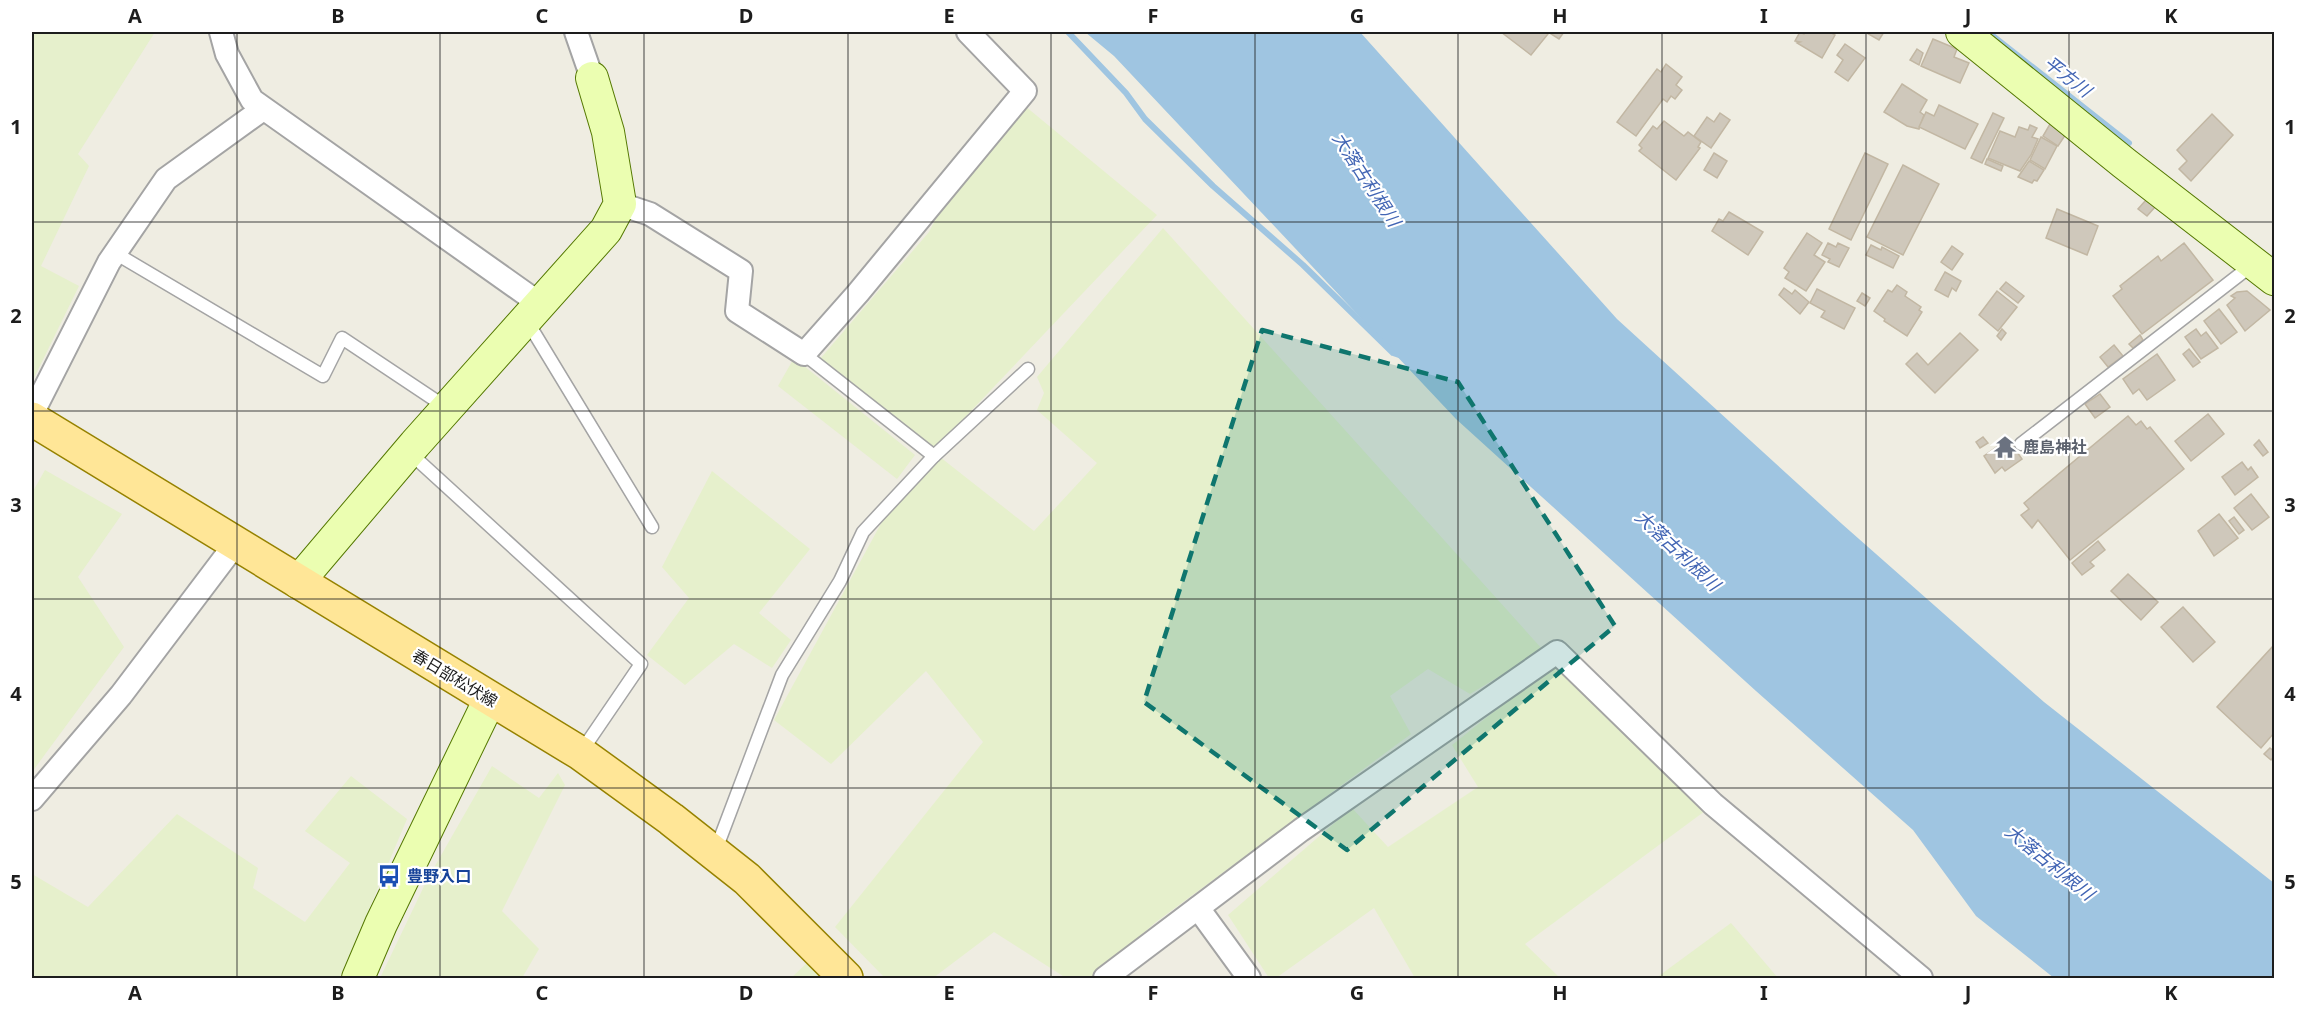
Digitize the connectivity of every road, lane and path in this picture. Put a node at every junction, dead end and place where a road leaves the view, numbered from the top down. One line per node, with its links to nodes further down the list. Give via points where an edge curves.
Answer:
1 (221, 32): 6 (street, via 227,54 252,100)
2 (576, 32): 5 (street)
3 (968, 32): 11 (street, via 1025,91)
4 (1962, 32): 9 (street)
5 (592, 78): 7 (street, via 608,132)
6 (263, 108): 8 (street, via 166,180); 10 (street)
7 (620, 204): 10 (street, via 606,230); 11 (street, via 650,214 741,271 737,311)
8 (115, 253): 13 (lane, via 323,376 342,338); 14 (street)
9 (2265, 271): 15 (lane)
10 (533, 312): 13 (street); 18 (lane)
11 (804, 354): 17 (lane)
12 (1028, 369): 17 (lane)
13 (448, 409): 16 (street)
14 (32, 417): 19 (main road, 春日部松伏線)
15 (2021, 444)
16 (409, 453): 20 (street); 22 (lane, via 641,664)
17 (934, 456): 24 (lane, via 863,532 840,581 782,675)
18 (652, 527)
19 (236, 543): 20 (main road, 春日部松伏線); 23 (street, via 122,695)
20 (298, 582): 21 (main road, 春日部松伏線)
21 (490, 699): 22 (main road, 春日部松伏線); 26 (street)
22 (580, 753): 24 (main road, 春日部松伏線)
23 (32, 799)
24 (715, 852): 27 (main road, 春日部松伏線, via 776,906)
25 (1198, 908): 28 (street); 29 (street); 30 (street, via 1301,830 1557,652 1713,804)
26 (358, 978)
27 (846, 978)
28 (1105, 978)
29 (1250, 978)
30 (1921, 978)

